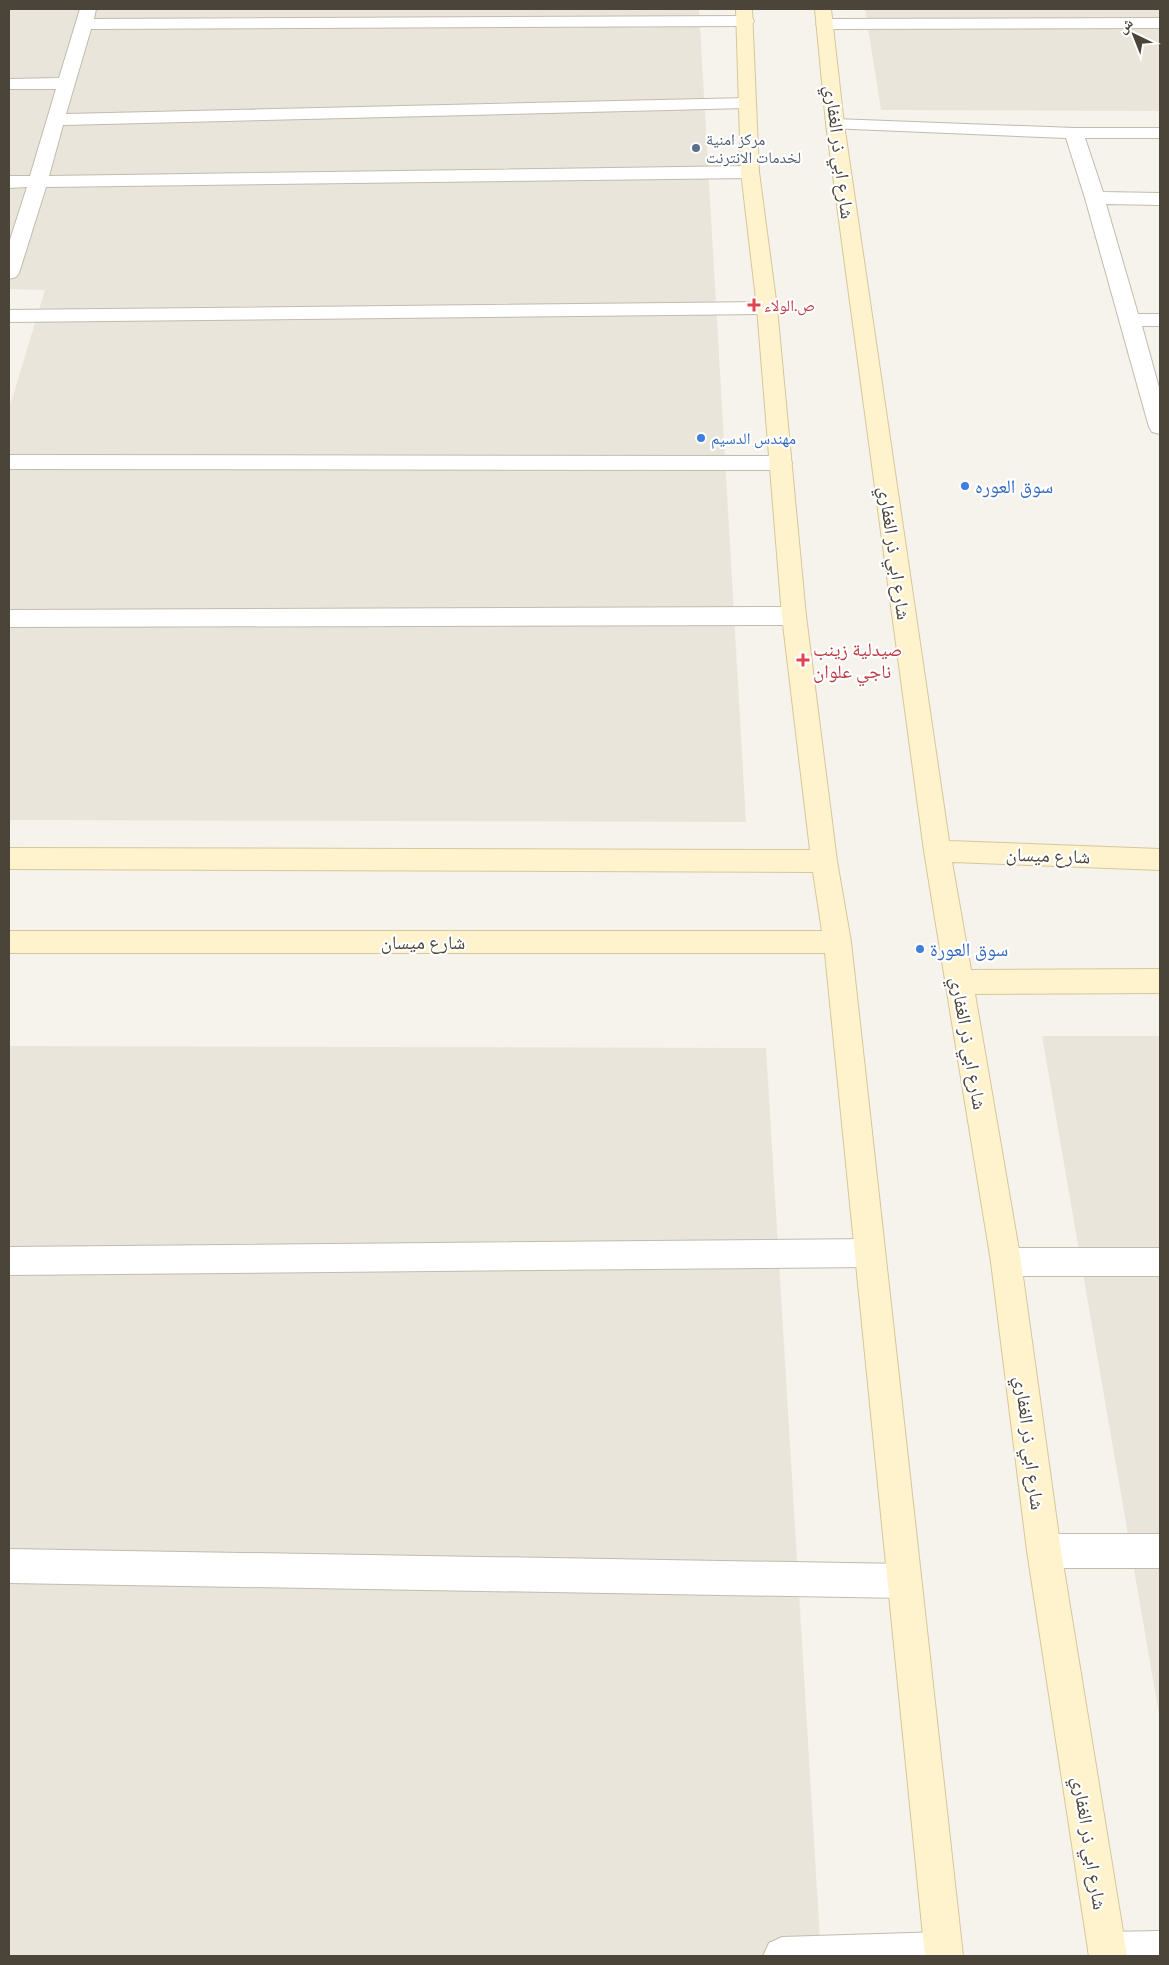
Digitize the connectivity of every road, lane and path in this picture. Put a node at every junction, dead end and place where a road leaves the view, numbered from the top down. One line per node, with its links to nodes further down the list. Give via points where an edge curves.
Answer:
1 (744, 15): 2 (street); 7 (main road)
2 (86, 16): 5 (street)
3 (824, 16): 4 (street); 9 (main road, شارع ابي ذر الغفاري)
4 (1160, 23)
5 (67, 83): 6 (street); 8 (street)
6 (9, 84)
7 (747, 103): 8 (street); 12 (main road)
8 (56, 120): 13 (street)
9 (835, 124): 10 (street); 27 (main road, شارع ابي ذر الغفاري)
10 (1074, 133): 11 (street); 15 (street)
11 (1160, 133)
12 (750, 172): 13 (street); 18 (main road)
13 (38, 181): 14 (street); 17 (street)
14 (9, 182)
15 (1096, 198): 16 (street); 20 (street)
16 (1160, 199)
17 (9, 273)
18 (767, 308): 19 (street); 24 (main road)
19 (9, 316)
20 (1129, 320): 21 (street); 22 (street)
21 (1160, 320)
22 (1160, 427)
23 (9, 462): 24 (street)
24 (780, 463): 25 (main road)
25 (794, 616): 26 (street); 30 (main road)
26 (9, 619)
27 (937, 851): 29 (main road, شارع ميسان); 34 (main road, شارع ابي ذر الغفاري)
28 (9, 859): 30 (main road)
29 (1160, 859)
30 (824, 861): 32 (main road)
31 (9, 942): 32 (main road, شارع ميسان)
32 (837, 942): 35 (main road)
33 (1160, 981): 34 (main road)
34 (959, 982): 37 (main road, شارع ابي ذر الغفاري)
35 (869, 1253): 36 (street); 42 (main road)
36 (9, 1261)
37 (1006, 1262): 38 (street); 39 (main road, شارع ابي ذر الغفاري)
38 (1160, 1262)
39 (1044, 1551): 40 (street); 45 (main road, شارع ابي ذر الغفاري)
40 (1160, 1552)
41 (9, 1566): 42 (street)
42 (904, 1581): 44 (main road)
43 (1160, 1950): 45 (street)
44 (944, 1954): 46 (street)
45 (1107, 1954)
46 (782, 1956)

